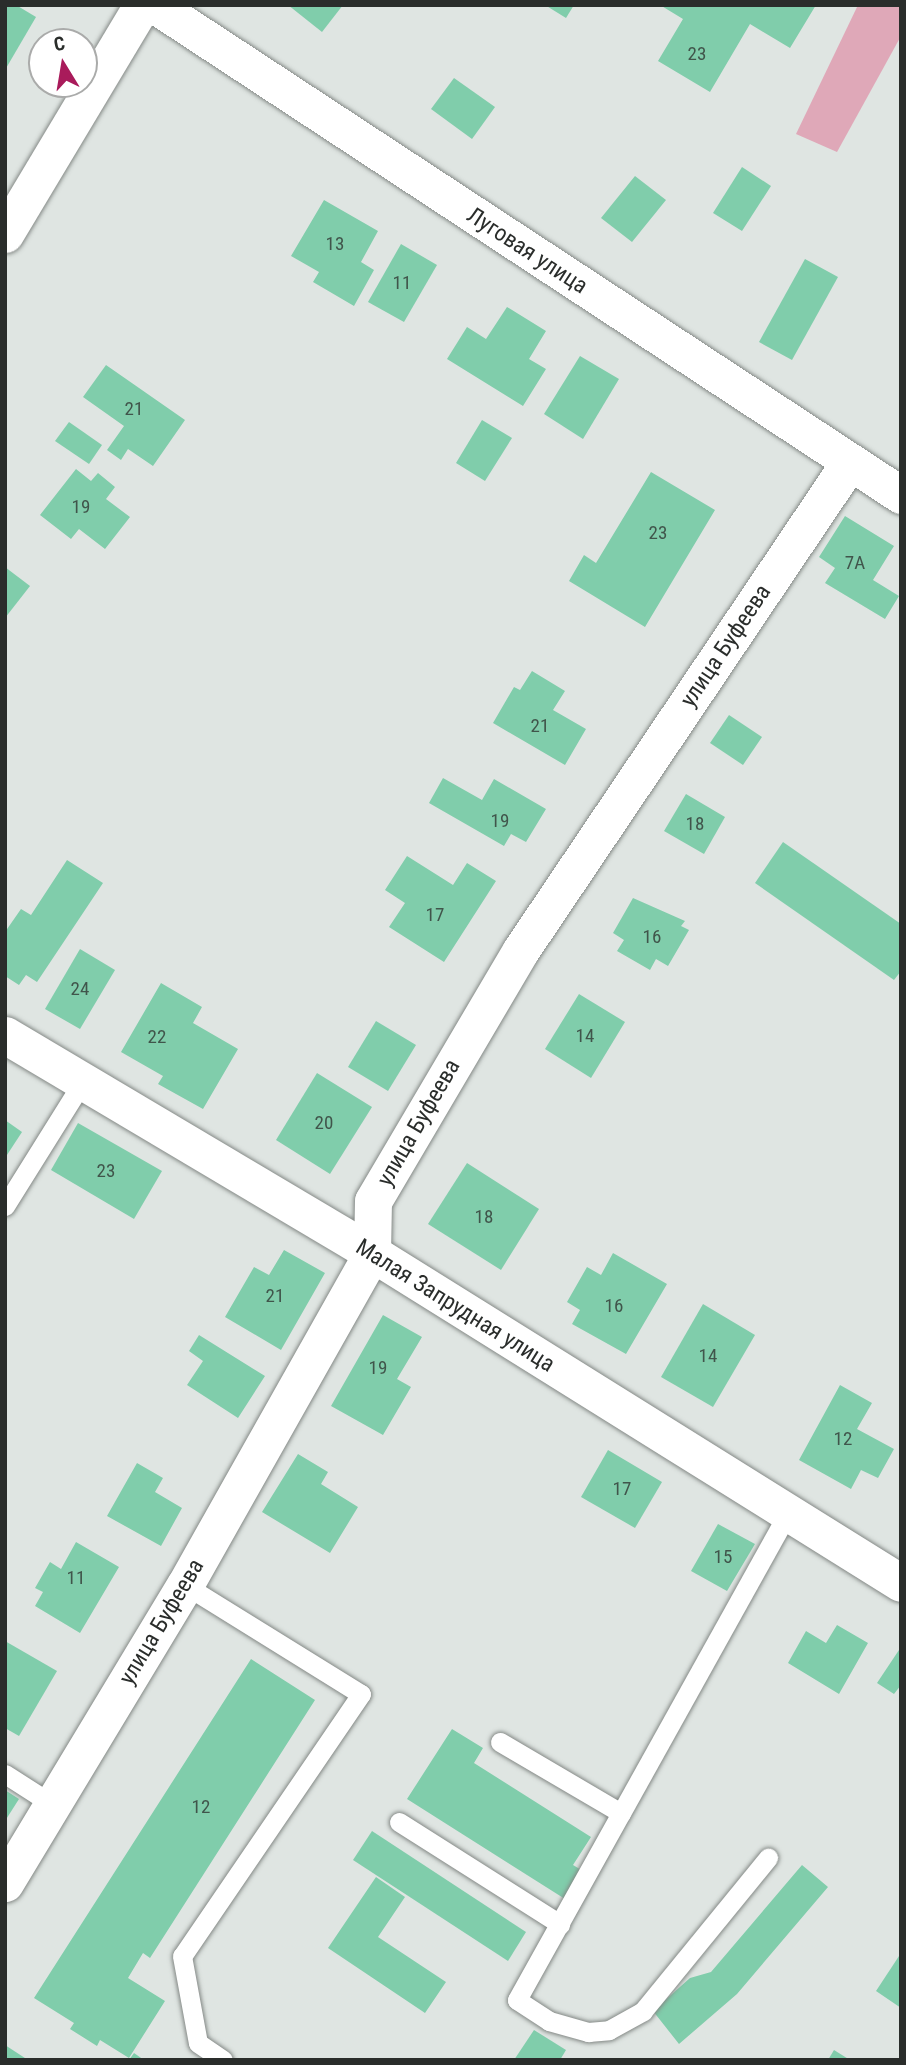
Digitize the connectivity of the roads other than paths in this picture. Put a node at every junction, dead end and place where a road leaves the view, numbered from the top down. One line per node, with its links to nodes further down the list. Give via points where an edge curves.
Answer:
1 (142, 5): 3 (street)
2 (155, 5): 4 (street, Луговая улица)
3 (5, 234)
4 (849, 463): 5 (street, Луговая улица); 9 (street, улица Буфеева, via 520,950 373,1201)
5 (901, 495)
6 (5, 1035): 7 (street, Малая Запрудная улица)
7 (82, 1083): 8 (lane); 9 (street, Малая Запрудная улица)
8 (5, 1206)
9 (372, 1253): 10 (street, Малая Запрудная улица); 12 (street, улица Буфеева)
10 (787, 1515): 11 (street, Малая Запрудная улица); 16 (lane)
11 (901, 1583)
12 (185, 1585): 15 (street, улица Буфеева); 21 (lane, via 361,1694 182,1956 198,2043)
13 (500, 1742): 16 (lane)
14 (5, 1774): 15 (lane)
15 (52, 1804): 19 (street, улица Буфеева)
16 (621, 1813): 20 (lane)
17 (399, 1822): 20 (lane)
18 (768, 1857): 20 (lane, via 643,2011 609,2030 569,2029 517,2000)
19 (5, 1883)
20 (560, 1924)
21 (223, 2060)

